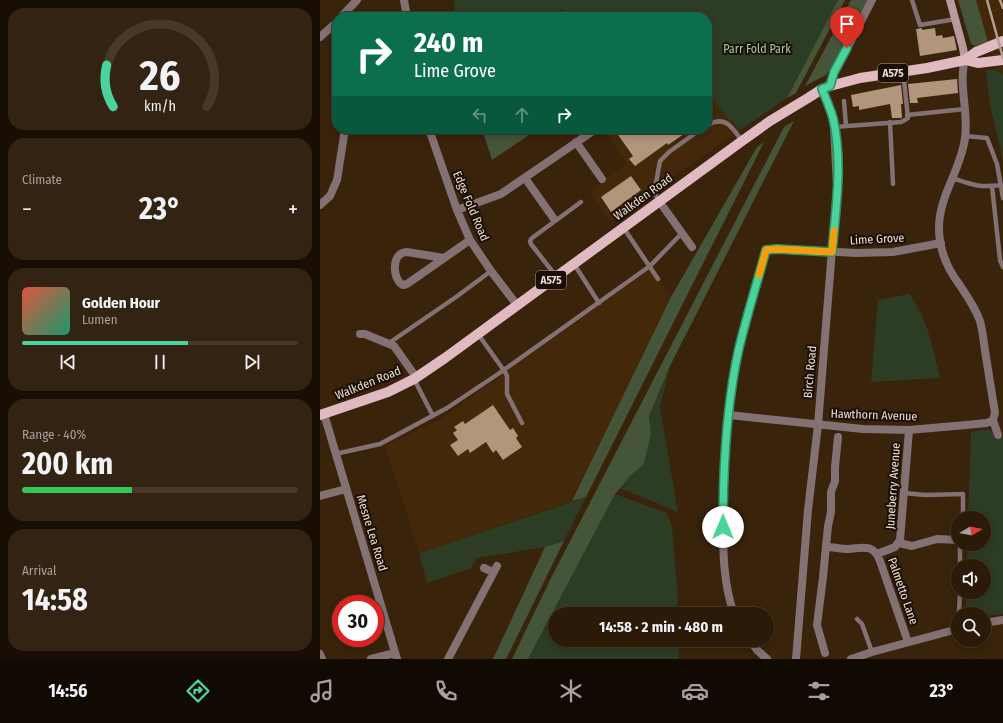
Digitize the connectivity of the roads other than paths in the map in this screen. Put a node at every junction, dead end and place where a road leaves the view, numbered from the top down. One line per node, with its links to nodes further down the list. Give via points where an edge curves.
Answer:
1 (357, 0): 6 (street)
2 (404, 0): 7 (street)
3 (872, 0): 16 (street)
4 (912, 0): 8 (lane, via 920,25)
5 (950, 0): 8 (street)
6 (346, 12)
7 (406, 12)
8 (956, 19): 13 (street)
9 (332, 27): 10 (street)
10 (320, 38)
11 (1003, 41): 12 (main road); 13 (main road, A575, via 976,52)
12 (1003, 52)
13 (965, 60): 14 (main road, Walkden Road / A575, via 978,63); 15 (main road, Walkden Road / A575); 18 (street, via 962,72)
14 (1003, 60)
15 (903, 71): 16 (main road, Walkden Road / A575, via 860,78); 19 (lane)
16 (826, 88): 23 (street, Birch Road); 29 (main road, Walkden Road / A575)
17 (844, 101): 22 (lane)
18 (965, 109): 19 (lane); 28 (street)
19 (907, 115): 20 (lane, via 908,118 905,120)
20 (890, 122): 22 (lane); 34 (lane)
21 (712, 123): 29 (lane, via 726,123)
22 (846, 126): 23 (lane)
23 (834, 127): 48 (street, Birch Road, via 837,187)
24 (344, 134): 40 (street, via 337,180 330,196)
25 (430, 134): 41 (street, Edge Fold Road)
26 (588, 134): 30 (street)
27 (694, 134): 38 (lane, via 660,161 656,183)
28 (965, 136): 32 (street); 35 (lane, via 987,138 997,164)
29 (742, 141): 38 (main road, Walkden Road / A575)
30 (576, 142): 31 (street); 33 (street)
31 (525, 178): 41 (street, via 501,194); 42 (street)
32 (952, 178): 36 (lane, via 976,187); 46 (street, via 942,205 939,227)
33 (602, 179)
34 (894, 184)
35 (1001, 185): 36 (lane); 37 (lane)
36 (992, 186): 52 (lane, via 1000,260)
37 (1003, 198)
38 (659, 201): 43 (main road, Walkden Road / A575); 44 (street)
39 (580, 202): 54 (lane, via 530,241)
40 (320, 205)
41 (457, 210): 45 (street, Edge Fold Road)
42 (554, 219)
43 (623, 227): 50 (main road, Walkden Road / A575); 51 (lane)
44 (682, 233): 47 (street); 51 (lane)
45 (470, 240): 49 (street); 53 (street, Edge Fold Road)
46 (941, 243): 48 (street, Lime Grove, via 893,252); 66 (street, via 952,273 971,301 980,321 995,413)
47 (692, 246)
48 (832, 252): 64 (street, Lime Grove, via 766,250 739,348); 68 (street, Birch Road)
49 (444, 258): 49 (street, via 407,284 403,285 398,280 395,263 402,252)
50 (573, 264): 54 (main road, Walkden Road / A575); 56 (lane)
51 (650, 266): 55 (lane); 56 (lane)
52 (1003, 267)
53 (491, 271): 57 (street, Edge Fold Road); 60 (lane)
54 (556, 276): 57 (main road, Walkden Road / A575)
55 (658, 279)
56 (599, 303): 61 (lane)
57 (517, 304): 59 (main road, Walkden Road / A575)
58 (360, 334): 60 (street)
59 (478, 334): 61 (lane); 62 (main road, Walkden Road / A575)
60 (389, 343): 62 (street, via 396,348)
61 (502, 370): 65 (lane); 67 (lane, via 507,376 507,394)
62 (415, 378): 63 (main road, Walkden Road / A575, via 377,396); 65 (lane)
63 (322, 415): 72 (street, Mesne Lea Road)
64 (729, 415): 68 (street, Hawthorn Avenue); 82 (street, via 723,495 723,558 727,592)
65 (433, 416): 72 (lane, via 380,444)
66 (993, 420): 69 (street, Hawthorn Avenue, via 966,426); 70 (street)
67 (522, 423)
68 (818, 425): 69 (street, Hawthorn Avenue); 97 (street, Birch Road)
69 (909, 430): 74 (street, Juneberry Avenue)
70 (998, 435)
71 (838, 437): 79 (street, via 834,449 835,481 831,492)
72 (335, 454): 73 (street, Mesne Lea Road)
73 (346, 489): 75 (street); 92 (street, Mesne Lea Road)
74 (904, 493): 76 (lane, via 963,494); 78 (street, Juneberry Avenue)
75 (320, 496)
76 (962, 511)
77 (951, 542): 78 (street, via 937,539 912,546)
78 (899, 543): 80 (street, Juneberry Avenue)
79 (826, 547): 80 (street, Palmetto Lane, via 860,547 872,549); 90 (street, via 817,624 818,643)
80 (877, 554): 87 (street, Palmetto Lane)
81 (484, 568): 95 (street, via 495,569)
82 (732, 607)
83 (857, 620): 89 (lane, via 862,624)
84 (1003, 620): 85 (street)
85 (991, 622)
86 (951, 631): 87 (street)
87 (908, 642): 89 (street)
88 (755, 647): 96 (street)
89 (872, 652): 98 (street)
90 (825, 653)
91 (320, 654): 93 (street)
92 (396, 656): 94 (street)
93 (322, 659)
94 (371, 659)
95 (448, 659)
96 (766, 659)
97 (796, 659)
98 (851, 659)

